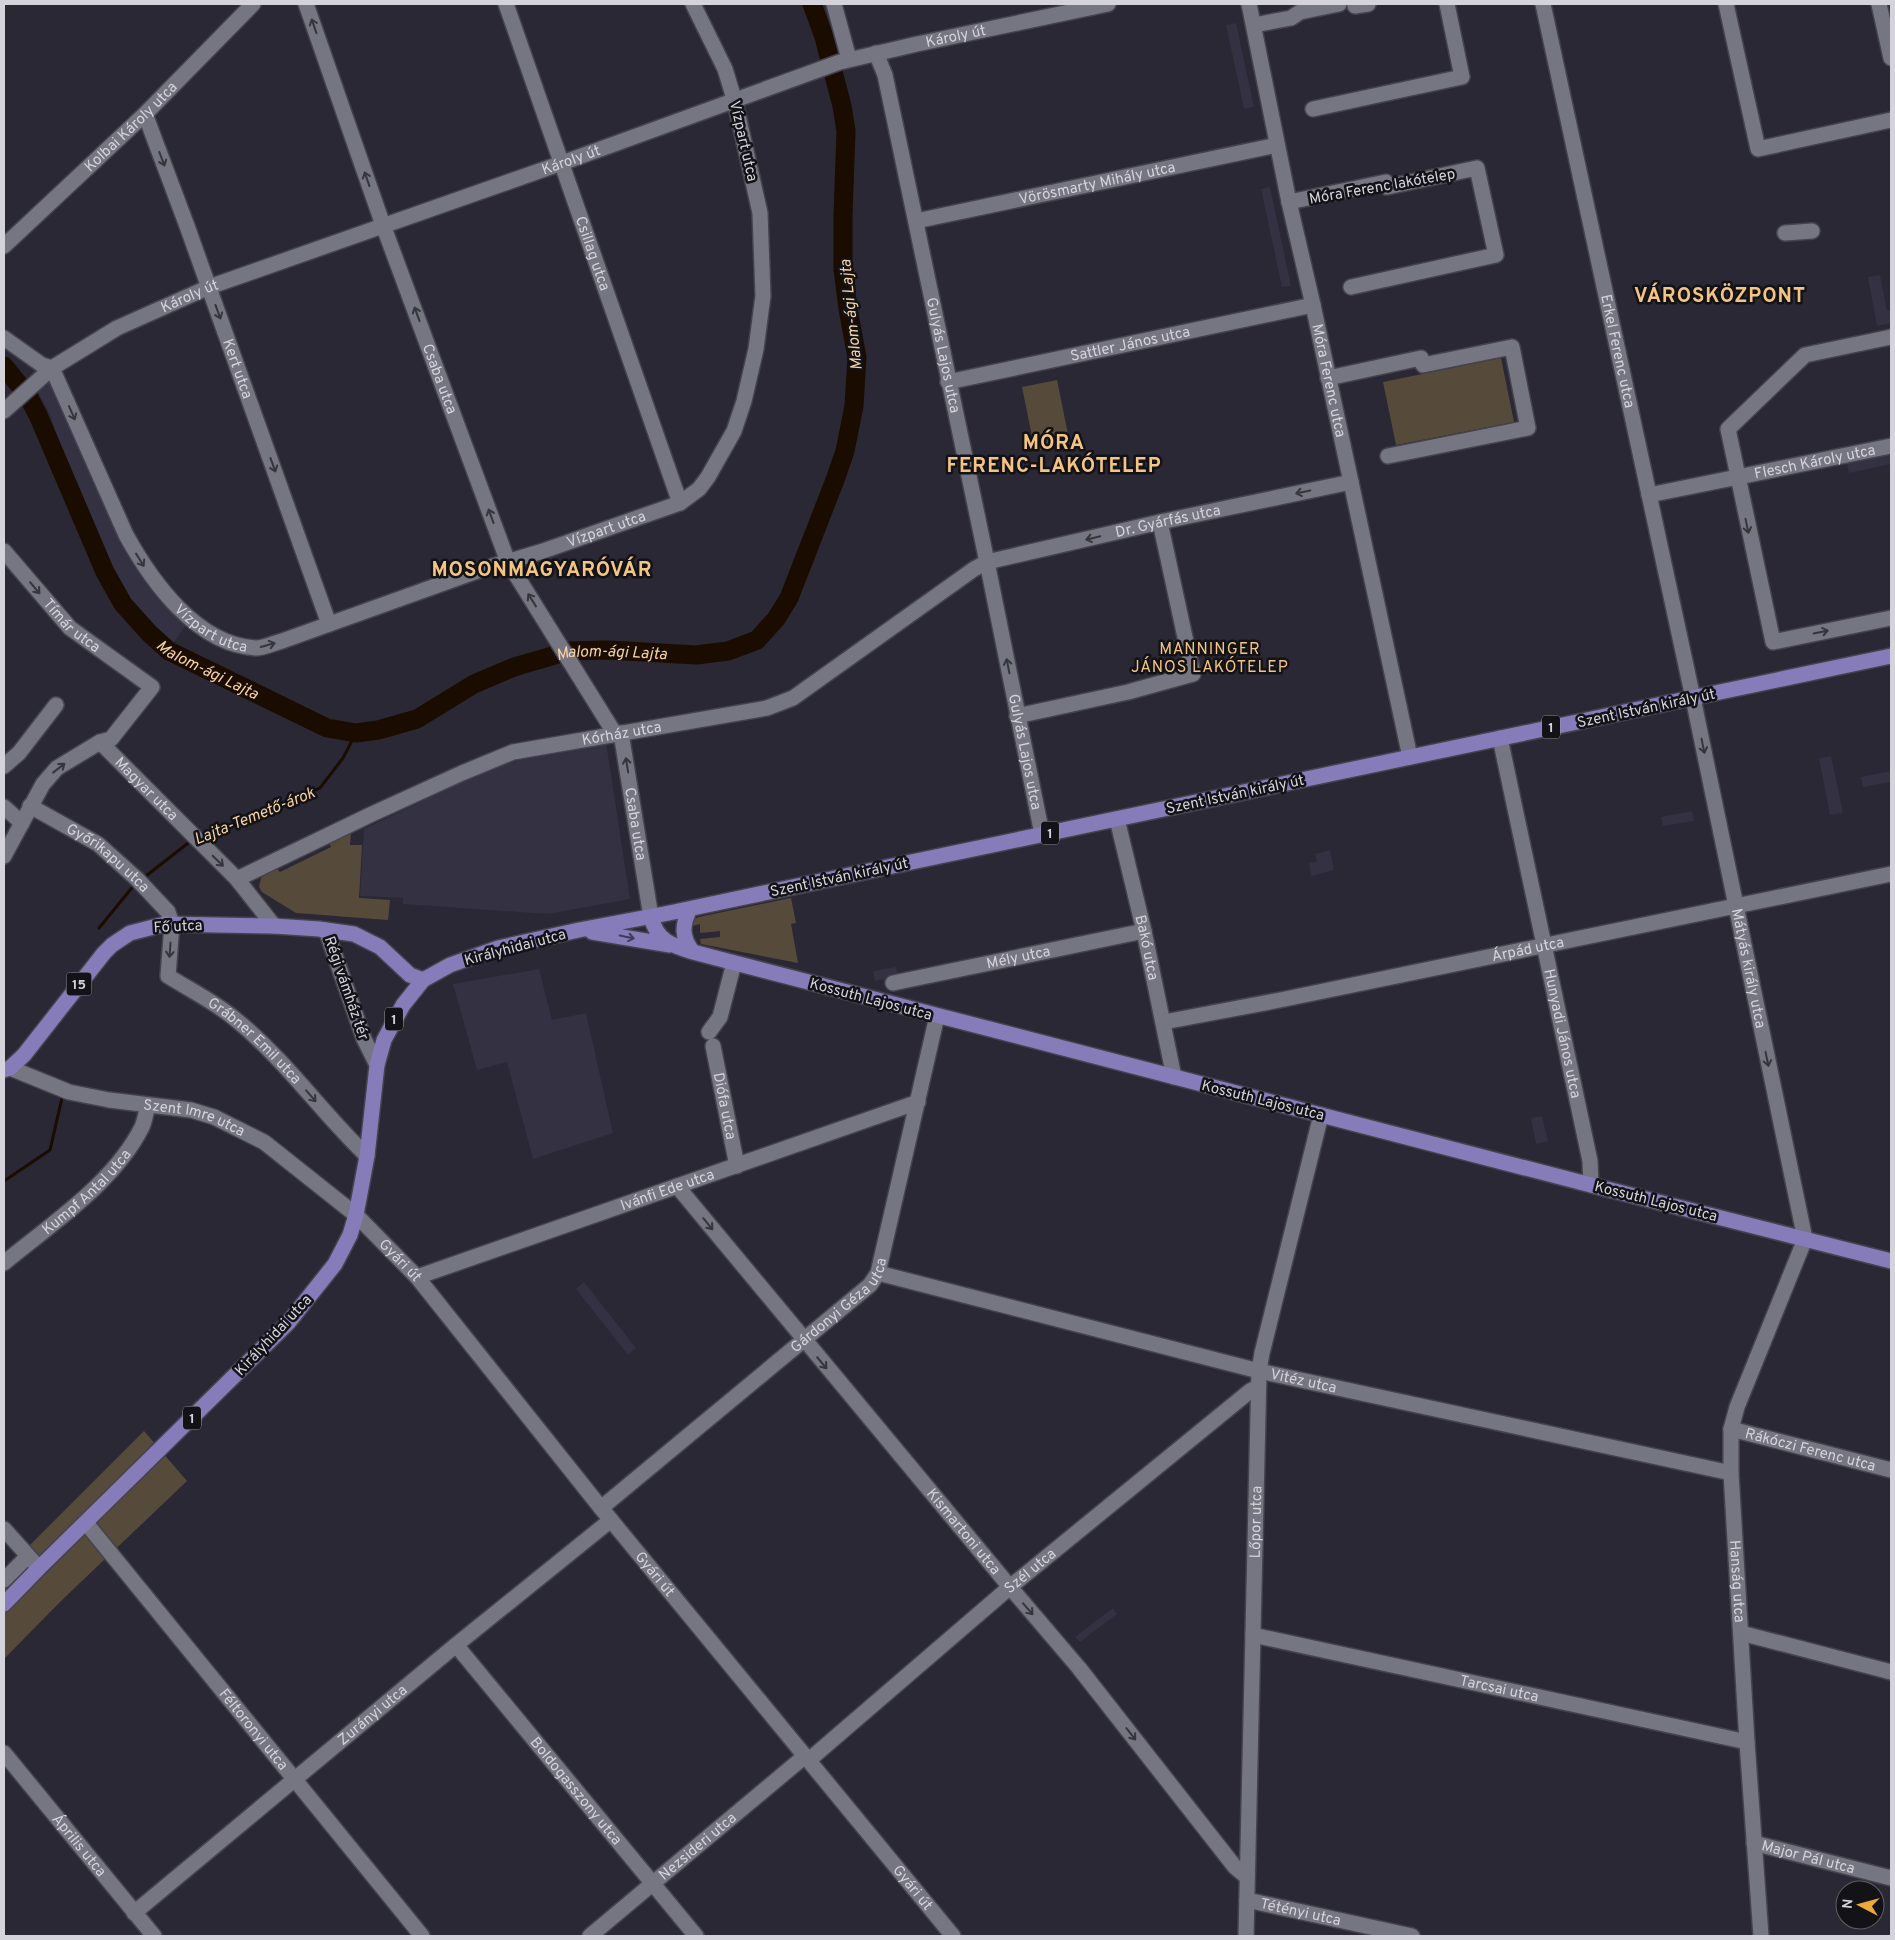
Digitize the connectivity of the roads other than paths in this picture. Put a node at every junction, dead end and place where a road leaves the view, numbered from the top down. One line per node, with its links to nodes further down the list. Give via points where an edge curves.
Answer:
1 (253, 4): 21 (street, Kolbai Károly utca)
2 (306, 4): 27 (street, Csaba utca, one-way to 2)
3 (506, 4): 24 (street, Csillag utca)
4 (693, 4): 19 (street, Vízpart utca, via 726,69)
5 (834, 4): 18 (street)
6 (1108, 4): 16 (street, Károly út)
7 (1249, 4): 15 (street, Móra Ferenc utca)
8 (1338, 4): 15 (street)
9 (1355, 4): 10 (street)
10 (1368, 4)
11 (1447, 4): 20 (street, via 1462,78)
12 (1543, 4): 44 (street, Erkel Ferenc utca)
13 (1726, 4): 22 (street, via 1758,149)
14 (1879, 4): 17 (street)
15 (1254, 25): 23 (street, Móra Ferenc utca)
16 (876, 53): 18 (street, Károly út); 26 (street, Gulyás Lajos utca, via 885,75)
17 (1891, 58)
18 (845, 61): 19 (street, Károly út)
19 (735, 102): 24 (street, Károly út); 45 (street, Vízpart utca, via 760,214 763,296 744,401 734,432 699,489)
20 (1312, 109)
21 (145, 114): 30 (street, Kolbai Károly utca); 31 (street, Kert utca, one-way to 31)
22 (1891, 120)
23 (1277, 145): 25 (street, Móra Ferenc utca); 26 (street, Vörösmarty Mihály utca)
24 (562, 163): 27 (street, Károly út); 45 (street, Csillag utca)
25 (1289, 202): 32 (street, Móra Ferenc lakótelep, via 1386,182 1387,188 1477,168 1496,256); 33 (street, Móra Ferenc utca)
26 (916, 221): 38 (street, Gulyás Lajos utca)
27 (384, 225): 31 (street, Károly út); 48 (street, Csaba utca, one-way to 27)
28 (1812, 231): 29 (street)
29 (1785, 233)
30 (4, 246)
31 (209, 287): 36 (street, Károly út, via 117,328); 51 (street, Kert utca, one-way to 51)
32 (1351, 287)
33 (1313, 305): 37 (street, Móra Ferenc utca); 38 (street, Sattler János utca)
34 (1891, 337): 42 (street, Flesch Károly utca, via 1804,355 1728,430)
35 (4, 338): 36 (street, via 42,365)
36 (52, 368): 39 (street, Károly út); 51 (street, Vízpart utca, one-way to 51, via 126,535 157,585 174,603 218,637 258,648)
37 (1328, 378): 41 (street, via 1421,358 1422,365 1512,347 1528,428); 43 (street, Móra Ferenc utca)
38 (948, 382): 49 (street, Gulyás Lajos utca)
39 (4, 411)
40 (1891, 446): 42 (street, Flesch Károly utca)
41 (1388, 456)
42 (1737, 478): 44 (street, Flesch Károly utca); 50 (street, one-way to 50, via 1773,642)
43 (1351, 482): 46 (street, Dr. Gyárfás utca, one-way to 46); 59 (street, Móra Ferenc utca)
44 (1649, 495): 53 (street, Erkel Ferenc utca)
45 (680, 503): 48 (street, Vízpart utca)
46 (1160, 522): 49 (street, Dr. Gyárfás utca, one-way to 49); 55 (street, via 1193,674)
47 (4, 551): 58 (street, Tímár utca, one-way to 58, via 70,628 152,686 111,739)
48 (508, 562): 51 (street, Vízpart utca); 56 (street, Csaba utca, one-way to 48)
49 (987, 562): 55 (street, Gulyás Lajos utca, one-way to 49); 56 (street, Kórház utca, via 793,698 767,708)
50 (1891, 618)
51 (330, 624)
52 (1891, 656): 53 (main road, Szent István király út / 1)
53 (1693, 698): 57 (main road, Szent István király út / 1); 69 (street, Mátyás király utca, one-way to 69)
54 (56, 705): 60 (street, via 19,753)
55 (1017, 716): 65 (street, Gulyás Lajos utca)
56 (618, 733): 68 (street, Kórház utca, via 513,752 372,814); 71 (street, Csaba utca, one-way to 56)
57 (1500, 738): 59 (main road, Szent István király út / 1); 77 (street, Hunyadi János utca)
58 (100, 742): 61 (street, one-way to 58, via 57,768); 68 (street, Magyar utca, one-way to 68)
59 (1410, 757): 63 (main road, Szent István király út / 1)
60 (4, 766)
61 (30, 806): 64 (street); 72 (street, Győrikapu utca, via 98,844 168,912)
62 (4, 808): 64 (street)
63 (1117, 819): 65 (main road, Szent István király út / 1); 76 (street, Bakó utca)
64 (22, 823): 66 (street)
65 (1042, 834): 70 (main road, Szent István király út / 1)
66 (4, 856)
67 (1891, 874): 69 (street, Árpád utca)
68 (237, 879): 73 (street, Magyar utca)
69 (1736, 907): 77 (street, Árpád utca); 96 (street, Mátyás király utca, one-way to 96)
70 (690, 909): 71 (main road, Szent István király út / 1); 79 (main road, via 683,929 687,945)
71 (651, 917): 75 (main road, Szent István király út / 1); 78 (main road, Kossuth Lajos utca, via 654,928)
72 (172, 924): 73 (main road, Fő utca / 15); 86 (main road, Fő utca / 15, via 130,933 104,952 24,1055); 91 (street, Grábner Emil utca, one-way to 91, via 168,976 235,1018 278,1059)
73 (274, 926): 74 (main road, Fő utca / 15)
74 (326, 930): 81 (main road, Régi vámház tér / 15, via 354,934 364,939 380,948 410,975); 85 (street, Régi vámház tér, via 364,1039)
75 (579, 930): 78 (main road, one-way to 78); 81 (main road, Királyhidai utca / 1, via 469,957)
76 (1144, 931): 82 (street, Mély utca); 84 (street, Bakó utca)
77 (1544, 945): 84 (street, Árpád utca); 93 (street, Hunyadi János utca, via 1590,1161)
78 (674, 946): 79 (main road, Kossuth Lajos utca)
79 (693, 952): 80 (main road, Kossuth Lajos utca)
80 (734, 963): 83 (main road, Kossuth Lajos utca); 92 (street, Diófa utca, via 711,1039)
81 (423, 980): 85 (main road, Királyhidai utca / 1, via 391,1024)
82 (892, 983)
83 (937, 1016): 87 (main road, Kossuth Lajos utca); 88 (street, Gárdonyi Géza utca)
84 (1164, 1022): 87 (street, Bakó utca)
85 (377, 1065): 91 (main road, Királyhidai utca / 1)
86 (7, 1069): 89 (street, Szent Imre utca, via 64,1090)
87 (1174, 1077): 90 (main road, Kossuth Lajos utca)
88 (918, 1102): 92 (street, Ivánfi Ede utca); 99 (street, Gárdonyi Géza utca)
89 (148, 1105): 95 (street, Szent Imre utca, via 191,1110 214,1117 264,1142); 98 (street, Kumpf Antal utca, via 135,1139 104,1178)
90 (1321, 1115): 93 (main road, Kossuth Lajos utca); 102 (street, Lőpor utca)
91 (366, 1156): 95 (main road, Királyhidai utca / 1)
92 (737, 1166): 94 (street, Ivánfi Ede utca)
93 (1591, 1185): 96 (main road, Kossuth Lajos utca)
94 (677, 1186): 100 (street, Ivánfi Ede utca); 101 (street, Kismartoni utca, one-way to 101)
95 (356, 1215): 100 (street, Gyári út); 108 (main road, Királyhidai utca / 1, via 350,1235 334,1264 288,1323)
96 (1805, 1239): 97 (main road, Kossuth Lajos utca); 104 (street, Hanság utca)
97 (1891, 1260)
98 (4, 1262)
99 (878, 1273): 101 (street, Gárdonyi Géza utca, via 870,1285); 102 (street, Vitéz utca)
100 (417, 1277): 107 (street, Gyári út)
101 (804, 1341): 107 (street, Gárdonyi Géza utca); 113 (street, Kismartoni utca, one-way to 113)
102 (1259, 1371): 103 (street, Lőpor utca); 106 (street, Vitéz utca)
103 (1258, 1387): 113 (street, Szél utca); 116 (street, Lőpor utca)
104 (1731, 1429): 105 (street, Rákóczi Ferenc utca); 106 (street, Hanság utca)
105 (1891, 1470)
106 (1731, 1473): 115 (street, Hanság utca)
107 (606, 1514): 117 (street, Zurányi utca); 121 (street, Gyári út)
108 (86, 1523): 111 (main road, Királyhidai utca / 1); 122 (street, Féltoronyi utca)
109 (4, 1529): 110 (street)
110 (28, 1556): 111 (street); 112 (street)
111 (38, 1568): 114 (main road, Királyhidai utca / 1)
112 (4, 1580)
113 (1010, 1587): 121 (street, Szél utca); 124 (street, Kismartoni utca, one-way to 124, via 1079,1668 1235,1867)
114 (4, 1604)
115 (1741, 1634): 118 (street); 119 (street, Hanság utca)
116 (1253, 1635): 119 (street, Tarcsai utca); 124 (street, Lőpor utca)
117 (456, 1645): 122 (street, Zurányi utca); 126 (street, Boldogasszony utca)
118 (1891, 1672)
119 (1747, 1742): 123 (street, Hanság utca)
120 (4, 1752): 128 (street, Április utca)
121 (807, 1758): 126 (street, Nezsideri utca); 133 (street, Gyári út)
122 (294, 1780): 128 (street, Zurányi utca); 130 (street, Féltoronyi utca)
123 (1754, 1843): 125 (street, Major Pál utca); 136 (street, Hanság utca)
124 (1247, 1877): 127 (street, Lőpor utca)
125 (1891, 1878)
126 (653, 1884): 131 (street, Nezsideri utca); 132 (street, Boldogasszony utca)
127 (1247, 1900): 134 (street, Lőpor utca); 135 (street, Tétényi utca)
128 (134, 1913): 129 (street, Április utca)
129 (154, 1936)
130 (422, 1936)
131 (590, 1936)
132 (696, 1936)
133 (953, 1936)
134 (1246, 1936)
135 (1412, 1936)
136 (1761, 1936)

